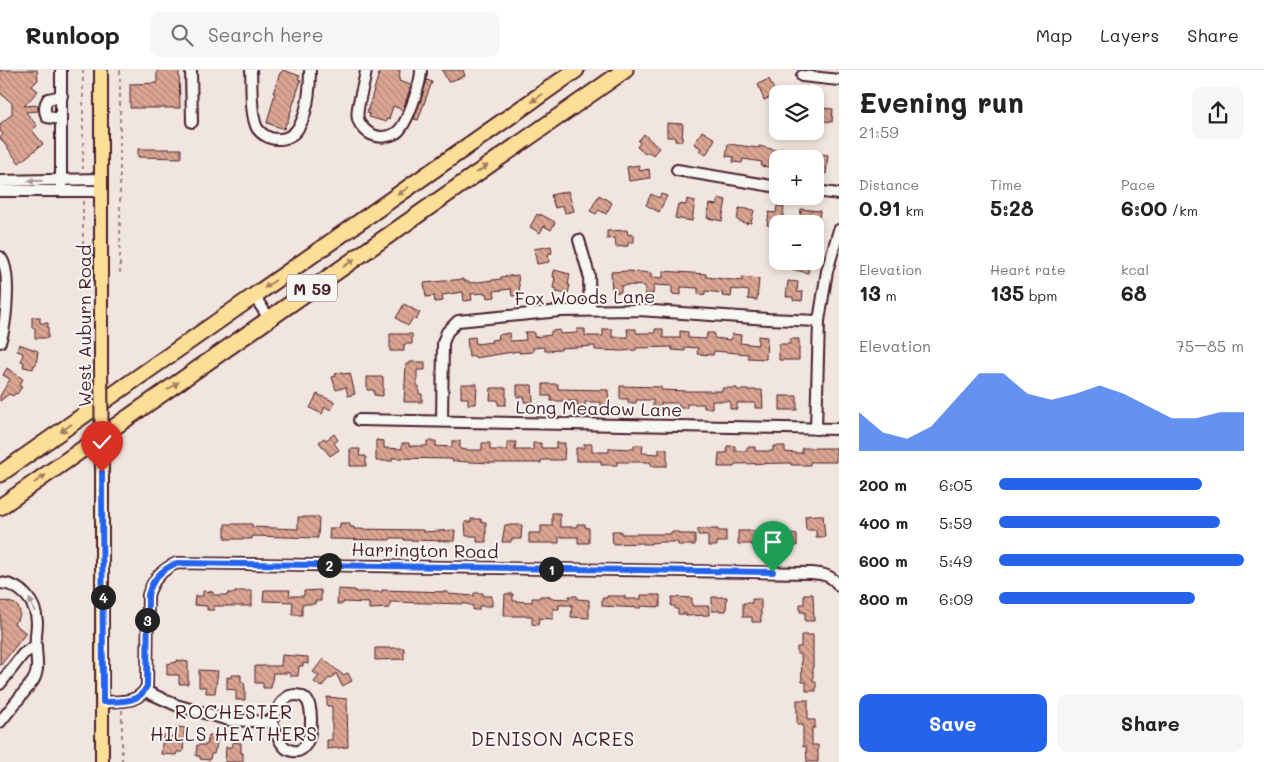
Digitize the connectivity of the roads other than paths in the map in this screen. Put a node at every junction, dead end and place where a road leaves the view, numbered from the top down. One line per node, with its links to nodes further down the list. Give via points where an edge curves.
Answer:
1 (62, 70): 12 (street)
2 (101, 70): 18 (main road, West Auburn Road)
3 (192, 70): 14 (street)
4 (251, 70): 5 (street, via 256,124 260,132 282,139 293,135 300,124 308,99)
5 (310, 70)
6 (366, 70): 7 (street, via 358,119 371,135 383,137 396,133 403,125 417,89)
7 (420, 70)
8 (576, 70): 27 (highway, M 59, one-way to 27)
9 (625, 70): 29 (highway, M 59, one-way to 9)
10 (802, 76): 11 (street)
11 (839, 80)
12 (62, 96): 13 (street); 13 (street, via 48,98 45,103 47,117)
13 (61, 119): 16 (street)
14 (192, 122)
15 (677, 170): 19 (street)
16 (61, 180): 17 (street, one-way to 17); 18 (street); 21 (street)
17 (0, 181)
18 (101, 185): 21 (street); 43 (main road, West Auburn Road, bridge)
19 (769, 185)
20 (0, 191): 21 (street)
21 (61, 191)
22 (824, 192): 23 (street)
23 (839, 194)
24 (839, 230): 30 (street, via 827,272)
25 (579, 240): 28 (street, via 589,275)
26 (1, 258): 31 (street, via 6,266 6,316)
27 (254, 296): 29 (street); 36 (highway, M 59, one-way to 36)
28 (590, 310): 30 (street, Fox Woods Lane); 33 (street, Fox Woods Lane, via 458,321 447,332 443,343)
29 (270, 318): 37 (highway, M 59, one-way to 29)
30 (819, 321): 34 (street)
31 (0, 342)
32 (359, 420): 33 (street, Long Meadow Lane)
33 (442, 421): 34 (street, Long Meadow Lane)
34 (816, 428): 35 (street, Long Meadow Lane)
35 (839, 429)
36 (0, 474)
37 (0, 507)
38 (0, 583): 40 (street, one-way to 38, via 37,622 30,598 16,587)
39 (839, 586): 42 (street, Harrington Road, via 830,576 811,573 177,563 164,569 150,587)
40 (36, 646): 41 (street, via 23,654); 44 (street, via 37,675)
41 (0, 684)
42 (145, 691): 43 (street, via 137,699); 45 (street, via 176,705 229,720)
43 (103, 702): 46 (main road, West Auburn Road)
44 (0, 722)
45 (270, 722): 45 (street, via 287,749 296,752 308,744 310,706 302,696 293,695 285,699)
46 (102, 762)

